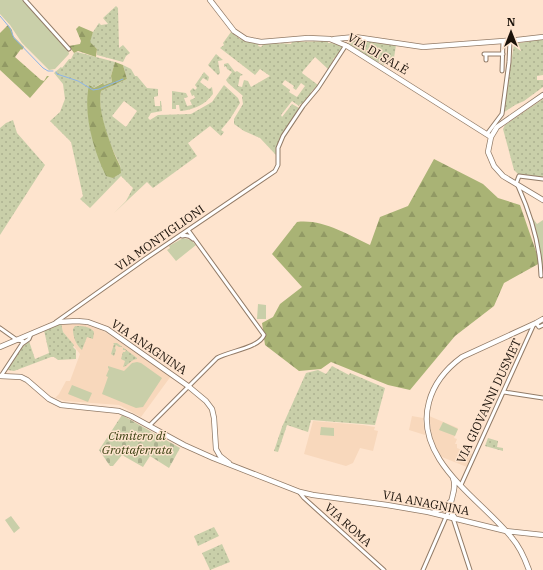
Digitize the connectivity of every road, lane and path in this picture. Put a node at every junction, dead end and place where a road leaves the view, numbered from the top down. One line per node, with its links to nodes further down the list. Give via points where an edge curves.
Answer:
1 (25, 0): 9 (street)
2 (210, 0): 5 (main road, VIA DI SALÈ, via 234,31 246,39 259,42)
3 (350, 37): 5 (main road); 6 (main road, via 422,47); 8 (main road, via 346,41)
4 (543, 37): 7 (main road)
5 (332, 39): 8 (main road, VIA DI SALÈ)
6 (503, 41): 7 (main road); 10 (street)
7 (510, 41): 13 (street)
8 (347, 45): 16 (main road, VIA DI SALÈ); 20 (street, VIA MONTIGLIONI, via 283,136 278,148 278,165 275,171)
9 (69, 49)
10 (503, 54): 11 (street, via 485,54); 12 (street)
11 (486, 60)
12 (502, 62): 13 (street); 14 (street)
13 (510, 62): 16 (street, via 502,114)
14 (502, 71)
15 (543, 95): 16 (main road)
16 (489, 135): 18 (main road, via 486,145 488,160 493,168)
17 (543, 179): 18 (street, via 519,176)
18 (517, 184): 19 (main road); 23 (street, via 533,225)
19 (543, 200)
20 (188, 230): 21 (street, VIA MONTIGLIONI); 22 (street)
21 (180, 236): 22 (street, via 184,235); 24 (street, VIA MONTIGLIONI)
22 (196, 241): 36 (street, via 264,335 259,342 217,358)
23 (540, 276)
24 (64, 315): 26 (street); 28 (street, VIA MONTIGLIONI)
25 (543, 319): 27 (main road)
26 (67, 321): 28 (main road, VIA ANAGNINA); 36 (main road, VIA ANAGNINA, via 88,322 106,329)
27 (535, 324): 29 (street, via 539,327); 37 (street, VIA GIOVANNI DUSMET); 43 (main road, via 462,356 444,373 431,394 426,410 430,440 444,467)
28 (52, 325): 31 (main road, VIA ANAGNINA)
29 (543, 325)
30 (0, 328): 32 (street)
31 (29, 335): 32 (main road, VIA ANAGNINA); 33 (street, via 29,340)
32 (17, 340): 33 (street, via 21,340); 34 (main road, VIA ANAGNINA)
33 (22, 344): 35 (street)
34 (0, 347)
35 (0, 376): 39 (main road, VIA ANAGNINA, via 14,376 27,380 49,399 61,405 119,411)
36 (188, 386): 39 (street); 40 (main road, VIA ANAGNINA, via 212,409 216,448)
37 (504, 392): 38 (street); 44 (street, VIA GIOVANNI DUSMET)
38 (543, 398)
39 (149, 426): 41 (main road, VIA ANAGNINA)
40 (220, 456): 41 (main road); 42 (main road, VIA ANAGNINA)
41 (212, 458): 42 (main road, VIA ANAGNINA)
42 (237, 468): 46 (main road, VIA ANAGNINA)
43 (452, 476): 44 (main road); 45 (main road)
44 (463, 487): 45 (main road); 52 (main road)
45 (455, 491): 47 (main road)
46 (300, 492): 49 (main road, VIA ANAGNINA); 57 (street, VIA ROMA)
47 (451, 500): 48 (main road); 49 (main road, via 439,511)
48 (450, 508): 50 (street); 51 (main road)
49 (428, 512): 50 (main road, VIA ANAGNINA)
50 (446, 516): 51 (main road, VIA ANAGNINA); 58 (street)
51 (455, 518): 53 (main road, VIA ANAGNINA); 59 (street)
52 (499, 524): 53 (main road); 54 (main road)
53 (495, 528): 54 (main road, VIA ANAGNINA)
54 (506, 531): 55 (main road, VIA ANAGNINA); 56 (main road, via 513,538)
55 (543, 535)
56 (528, 568)
57 (384, 570)
58 (422, 570)
59 (470, 570)

